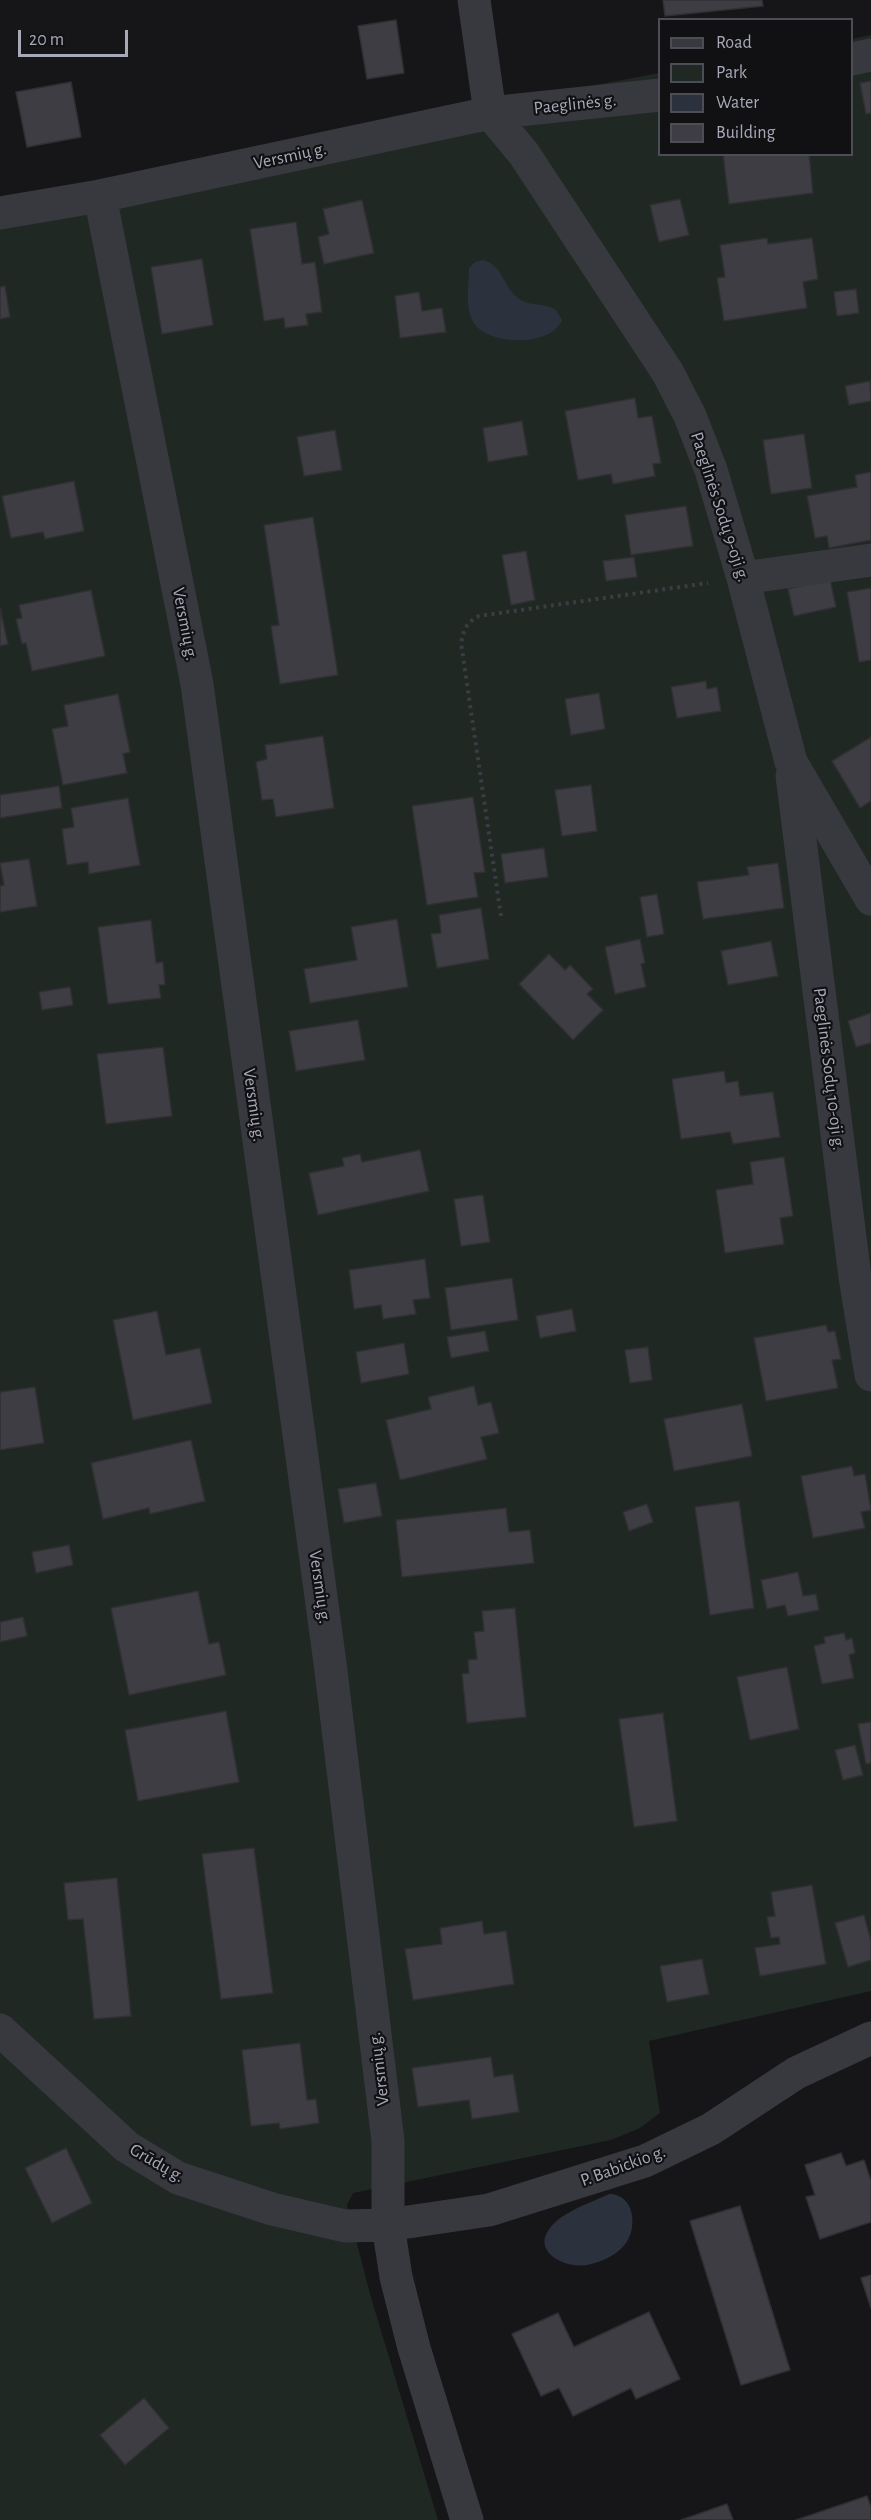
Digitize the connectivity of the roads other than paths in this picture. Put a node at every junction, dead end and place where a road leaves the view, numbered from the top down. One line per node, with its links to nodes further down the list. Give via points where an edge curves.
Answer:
1 (474, 0): 5 (street)
2 (871, 55): 3 (street)
3 (853, 59)
4 (658, 95): 5 (street, Paeglinės g.)
5 (490, 113): 6 (street, Versmių g.); 9 (street, Paeglinės Sodų 9-oji g., via 524,154 668,373 711,470)
6 (100, 196): 7 (street); 15 (street, Versmių g., via 197,684 330,1663 388,2141)
7 (0, 213)
8 (871, 560): 9 (street)
9 (743, 578): 10 (street, Paeglinės Sodų 9-oji g.)
10 (791, 762): 11 (street, Paeglinės Sodų 9-oji g.); 12 (street, Paeglinės Sodų 10-oji g., via 855,1277)
11 (871, 899)
12 (871, 1375)
13 (0, 2030): 15 (street, Grūdų g., via 127,2147 178,2178 272,2209 345,2226)
14 (871, 2038): 15 (street, P. Babickio g., via 796,2073 711,2129 645,2162 489,2210)
15 (388, 2225): 16 (street, Versmių g., via 414,2348)
16 (467, 2520)

